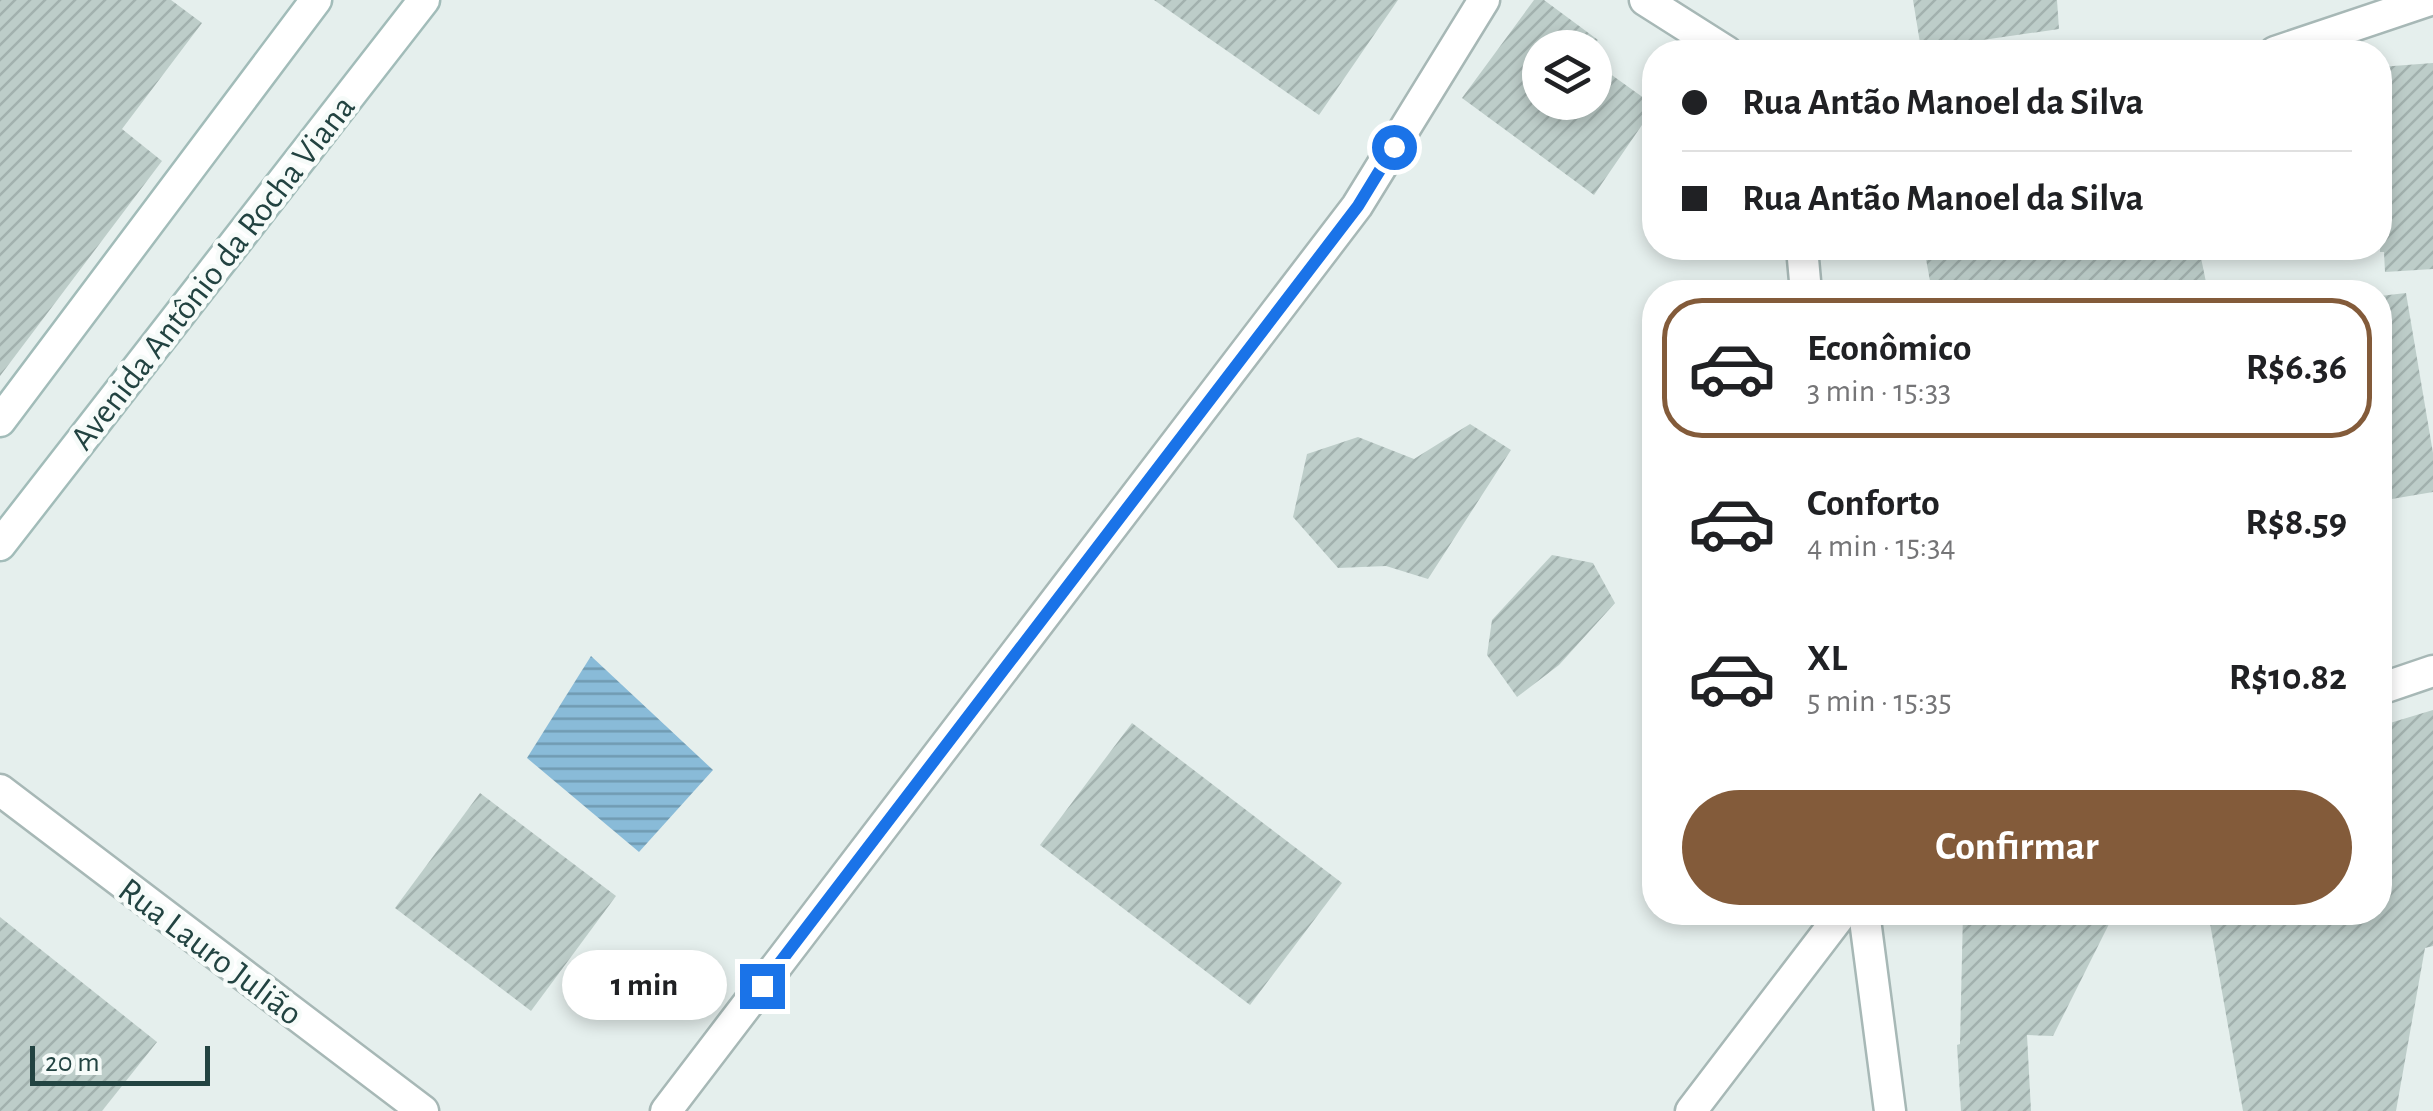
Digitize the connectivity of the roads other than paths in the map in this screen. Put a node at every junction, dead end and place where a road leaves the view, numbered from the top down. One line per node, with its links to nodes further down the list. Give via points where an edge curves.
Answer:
1 (316, 0): 8 (street)
2 (424, 0): 9 (street, Avenida Antônio da Rocha Viana)
3 (1484, 0): 16 (street, via 1358,206)
4 (1645, 0): 6 (street)
5 (2430, 0): 7 (street)
6 (1708, 40)
7 (2311, 40)
8 (0, 421)
9 (0, 544)
10 (2433, 672): 11 (street)
11 (2392, 685)
12 (0, 790): 15 (street, Rua Lauro Julião)
13 (1833, 925): 17 (street)
14 (1866, 925): 18 (street)
15 (423, 1111)
16 (666, 1111)
17 (1691, 1111)
18 (1890, 1111)

